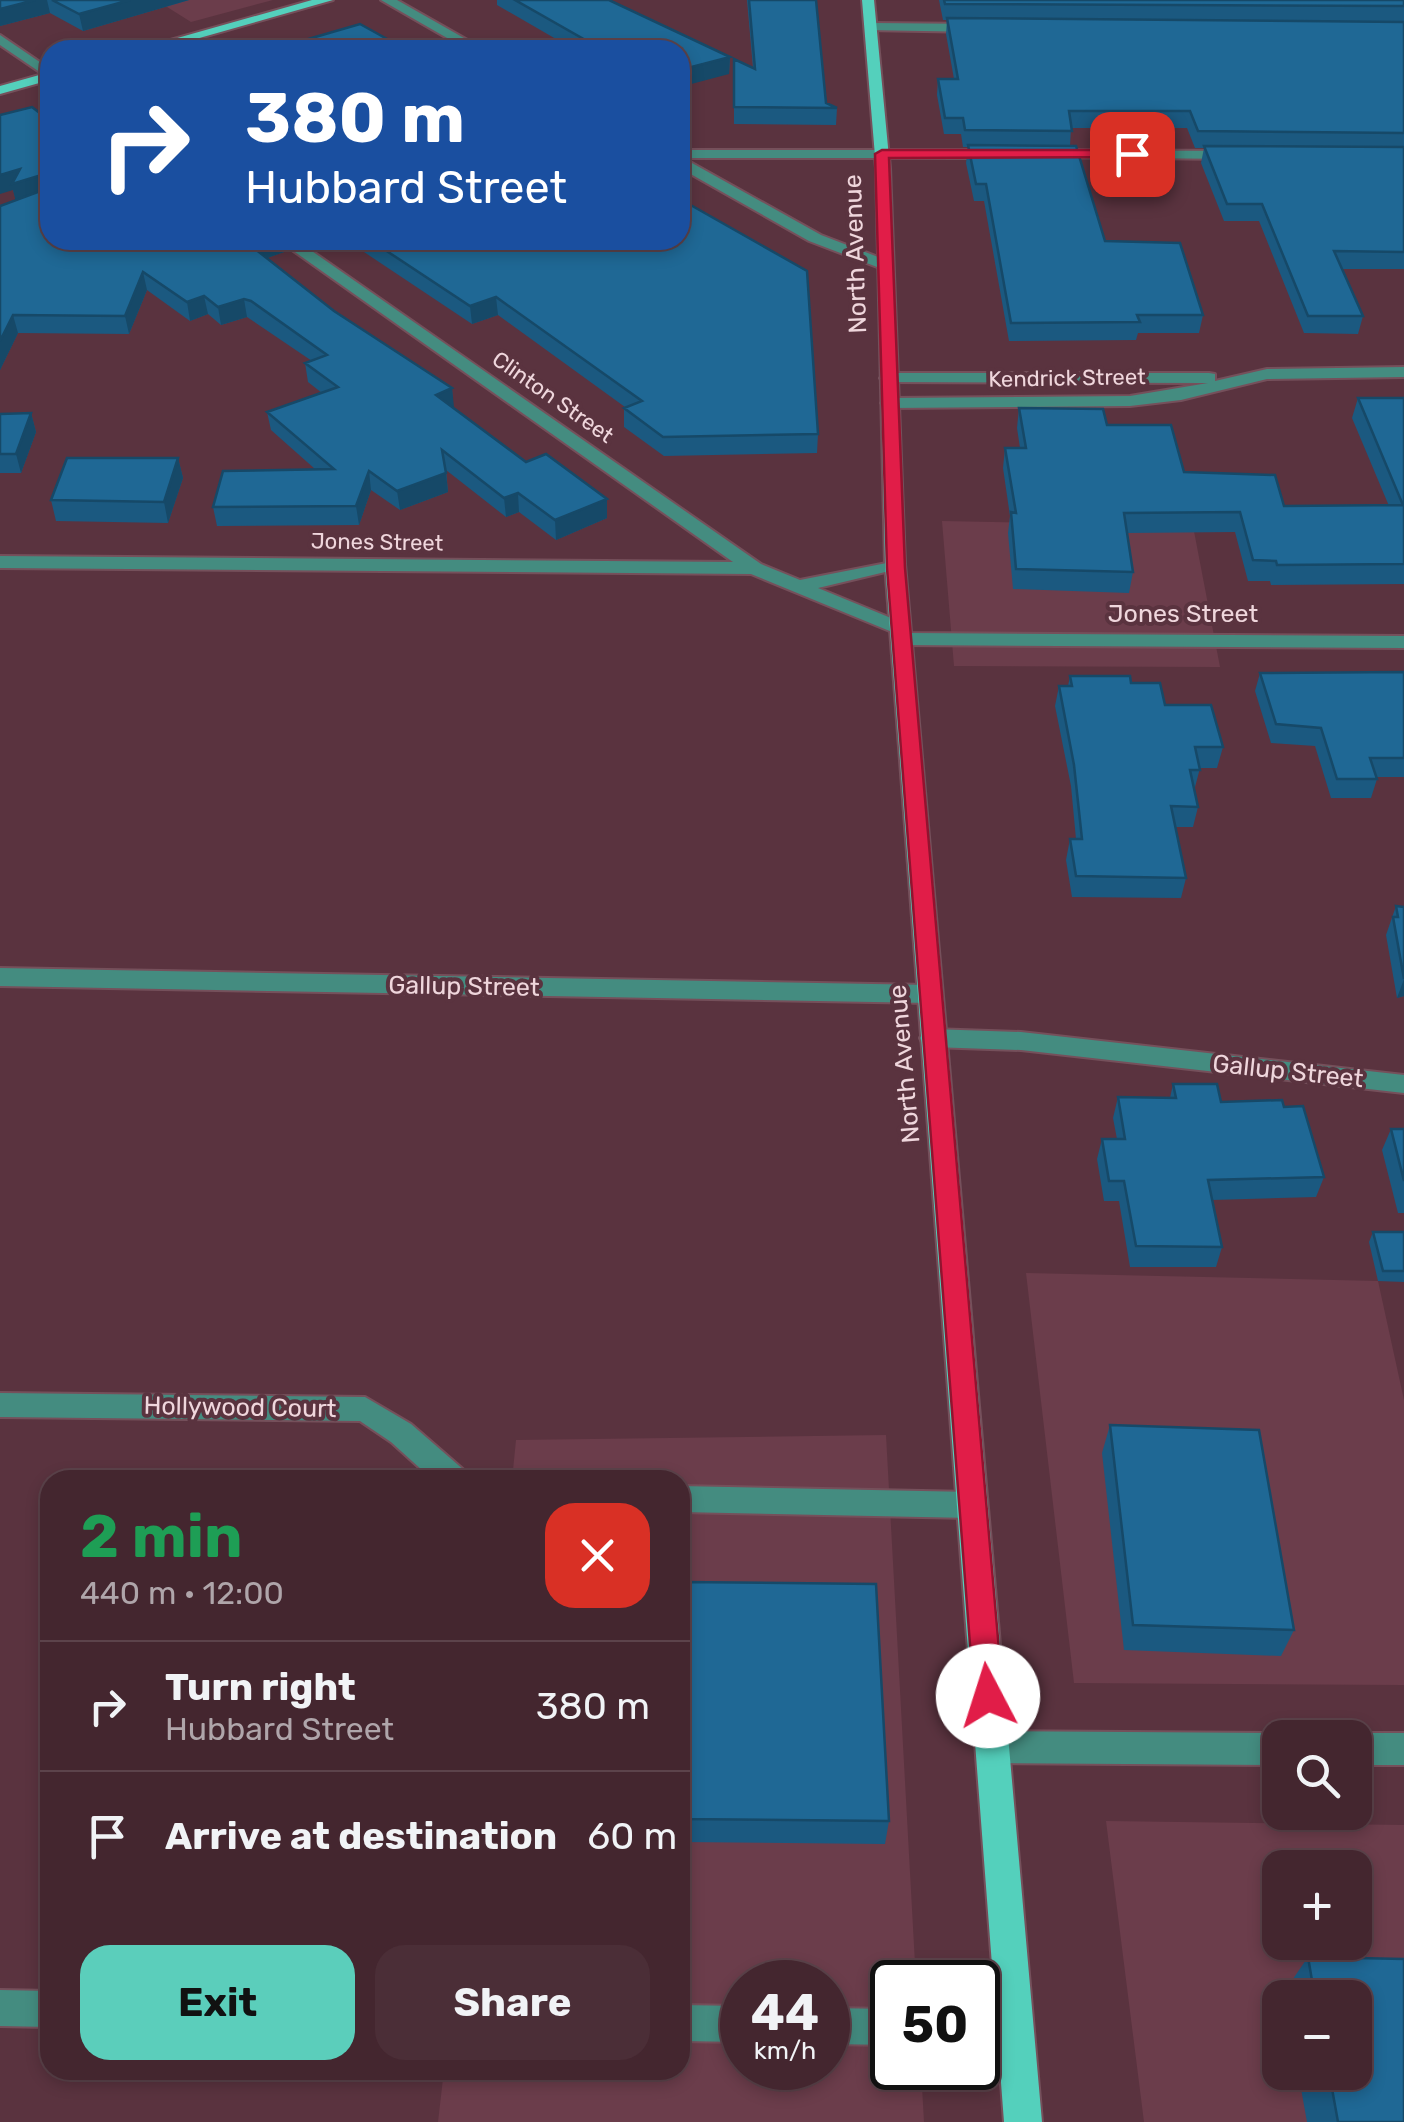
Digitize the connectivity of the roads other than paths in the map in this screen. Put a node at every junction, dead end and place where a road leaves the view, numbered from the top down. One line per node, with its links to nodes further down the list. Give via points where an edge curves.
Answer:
1 (328, 0): 7 (main road)
2 (387, 0): 8 (street)
3 (868, 0): 4 (main road, North Avenue)
4 (872, 27): 5 (street); 13 (main road, North Avenue)
5 (1004, 28)
6 (0, 39): 9 (street)
7 (179, 40)
8 (460, 40)
9 (40, 69)
10 (40, 79): 11 (main road)
11 (0, 90)
12 (690, 154): 13 (street)
13 (882, 154): 14 (street); 19 (main road, North Avenue)
14 (1012, 154)
15 (1031, 154): 16 (street)
16 (1248, 155)
17 (690, 168): 19 (street, via 816,238)
18 (300, 250): 24 (street, Clinton Street)
19 (884, 265): 21 (main road, North Avenue)
20 (1404, 372): 21 (street, Kendrick Street, via 1295,372 1130,401)
21 (889, 390): 23 (main road, North Avenue)
22 (0, 562): 24 (street, Jones Street)
23 (896, 564): 25 (street); 26 (main road, North Avenue)
24 (754, 568): 25 (street, Clinton Street)
25 (795, 587): 26 (street, Clinton Street)
26 (901, 634): 27 (street, Jones Street); 29 (main road, North Avenue)
27 (1404, 642)
28 (0, 977): 29 (street, Gallup Street)
29 (928, 994): 30 (main road, North Avenue)
30 (932, 1038): 31 (street, Gallup Street, via 1021,1041); 35 (main road, North Avenue)
31 (1404, 1084)
32 (0, 1405): 33 (street, Hollywood Court, via 364,1408)
33 (443, 1470)
34 (690, 1499): 35 (street)
35 (971, 1506): 36 (main road, North Avenue)
36 (994, 1746): 37 (street); 45 (main road, North Avenue)
37 (1262, 1749)
38 (1372, 1749): 39 (street)
39 (1404, 1750)
40 (0, 2008): 41 (street)
41 (40, 2009)
42 (690, 2023): 43 (street)
43 (720, 2024)
44 (1000, 2030): 45 (street)
45 (1016, 2030): 46 (main road, North Avenue)
46 (1023, 2122)

